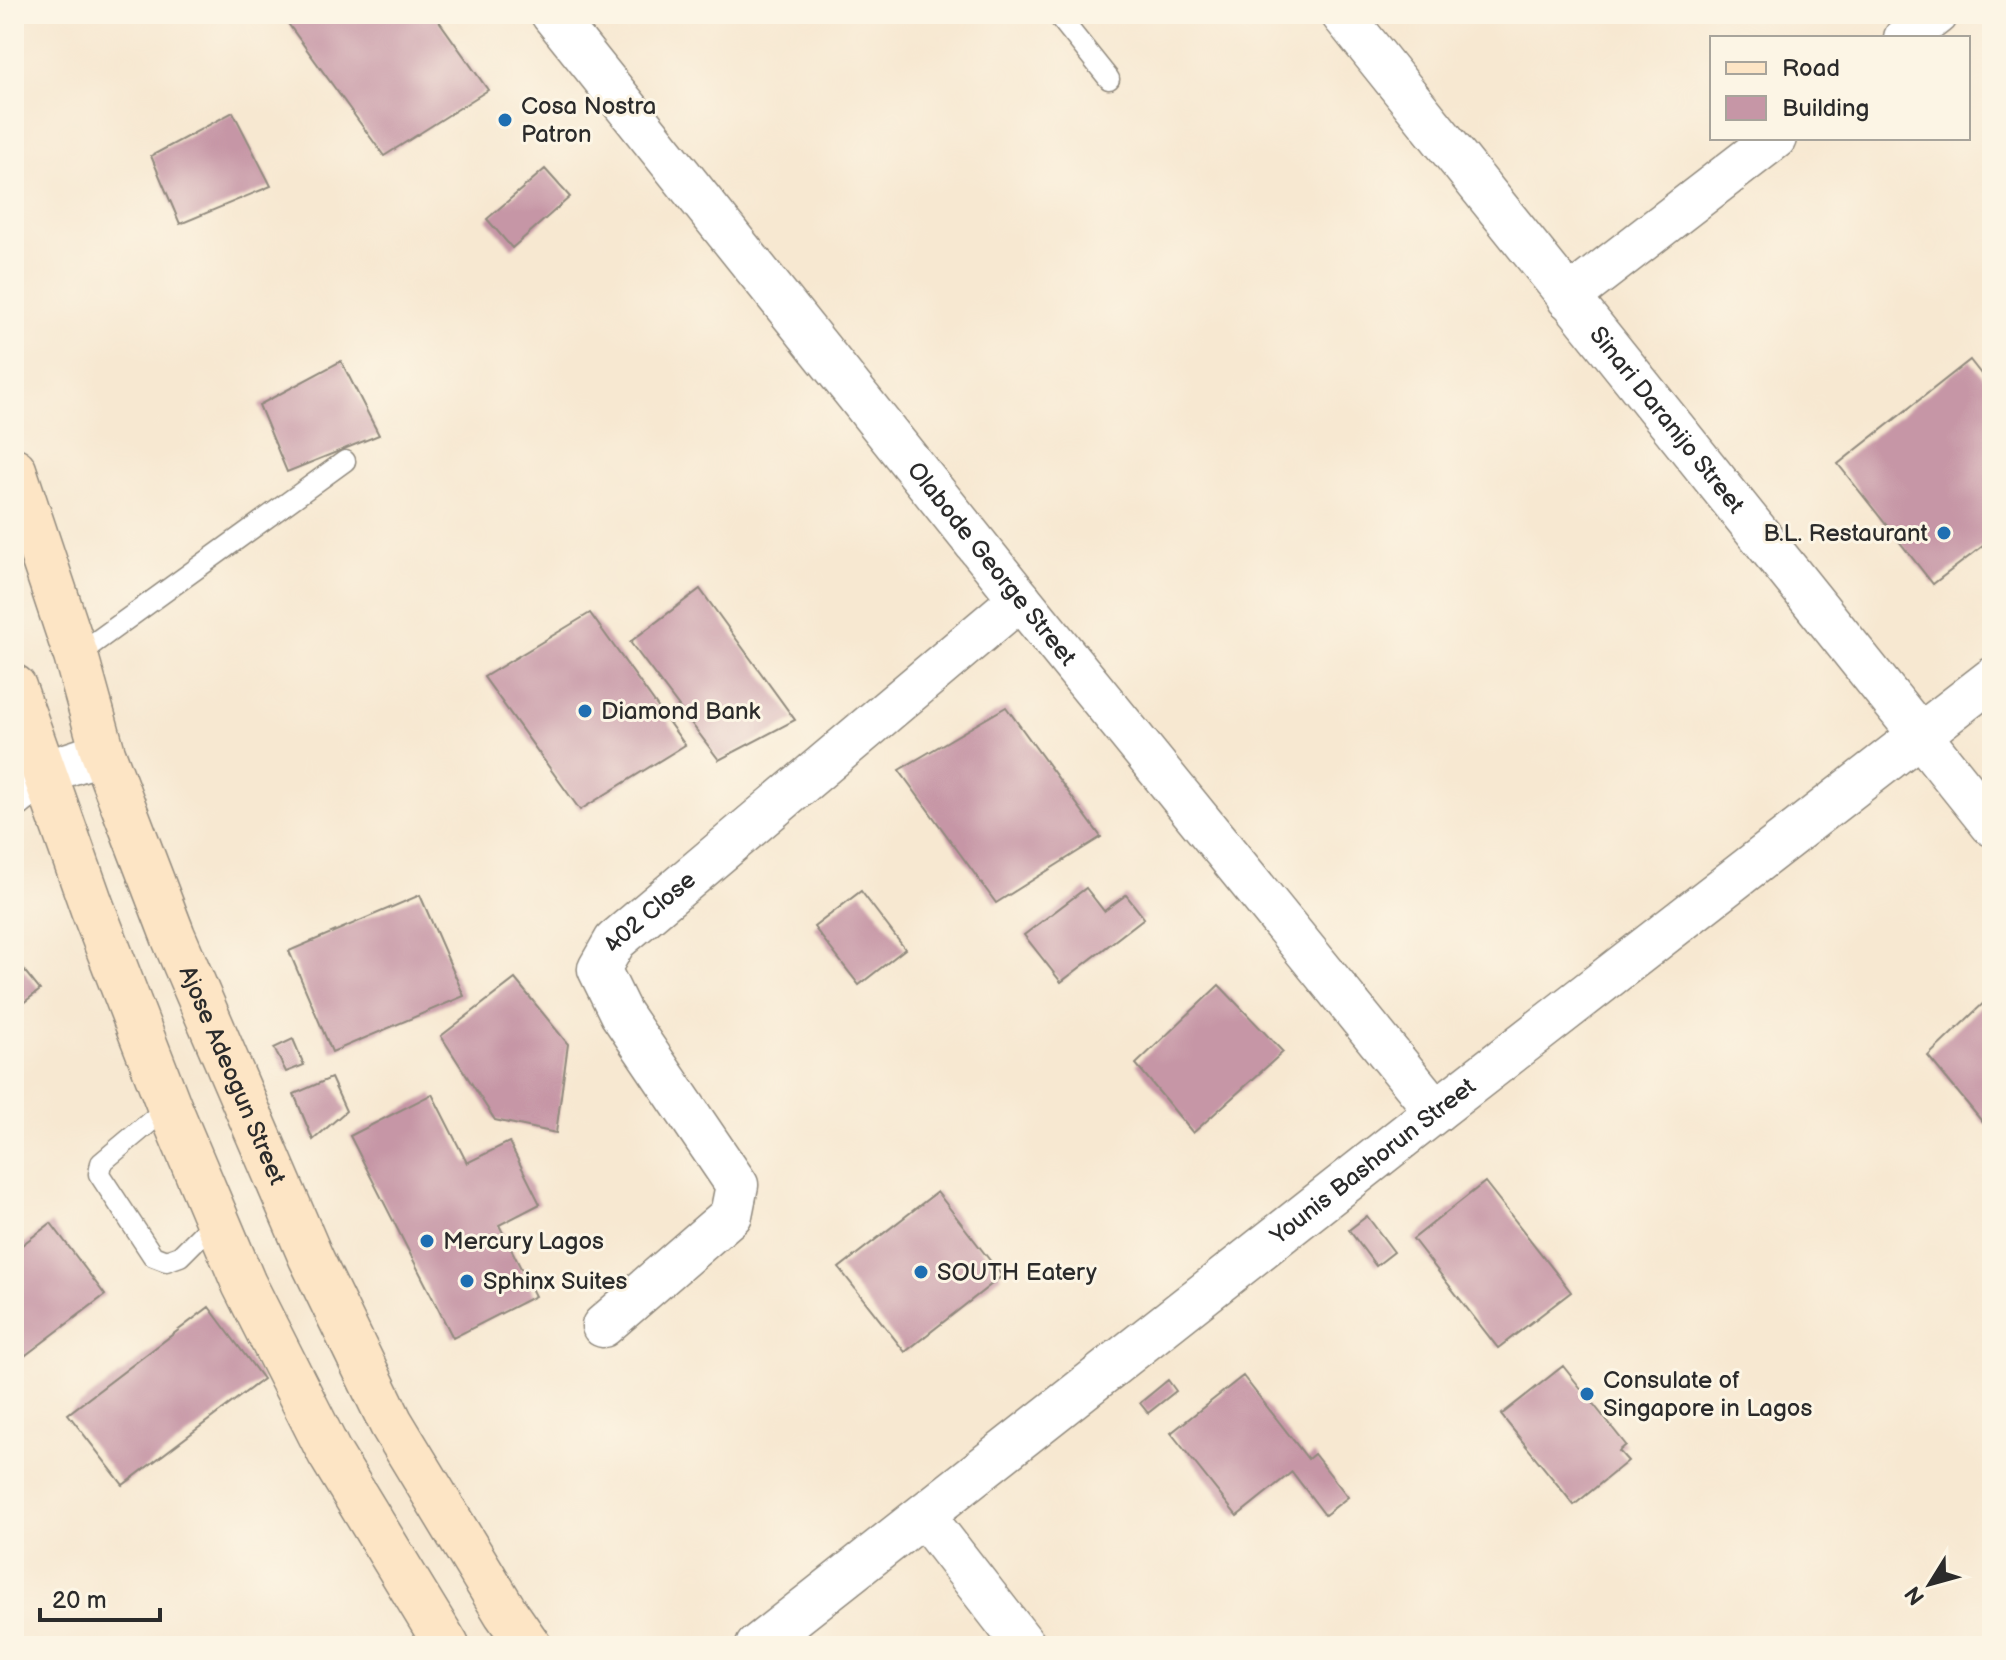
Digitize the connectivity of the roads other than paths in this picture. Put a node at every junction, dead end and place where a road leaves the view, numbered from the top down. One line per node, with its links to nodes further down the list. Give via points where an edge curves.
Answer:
1 (552, 14): 11 (street, Olabode George Street)
2 (1057, 14): 6 (lane)
3 (1342, 14): 8 (street, Sinari Daranijo Street)
4 (1936, 14): 5 (street)
5 (1908, 36)
6 (1109, 79)
7 (1772, 140): 8 (street)
8 (1568, 298): 15 (street, Sinari Daranijo Street)
9 (345, 461): 12 (lane)
10 (14, 470): 12 (street, Ajose Adeogun Street)
11 (1020, 599): 20 (street, Olabode George Street); 22 (street, 402 Close, via 615,941 599,969 621,1014 737,1185 731,1215)
12 (76, 656): 16 (street, Ajose Adeogun Street)
13 (1992, 679): 15 (street, Younis Bashorun Street)
14 (14, 687): 17 (street)
15 (1918, 736): 18 (street, Sinari Daranijo Street); 20 (street, Younis Bashorun Street)
16 (103, 753): 17 (street); 25 (street, Ajose Adeogun Street, via 173,936 311,1258 391,1423)
17 (29, 784): 19 (street, via 92,907)
18 (1992, 825)
19 (169, 1106): 21 (street); 21 (lane, via 101,1163 99,1174 153,1256 166,1261 180,1256)
20 (1436, 1111): 23 (street, Younis Bashorun Street)
21 (217, 1219): 24 (street, via 329,1452)
22 (603, 1326)
23 (924, 1516): 26 (street, Younis Bashorun Street); 27 (street)
24 (447, 1646)
25 (529, 1646)
26 (757, 1646)
27 (1025, 1646)

